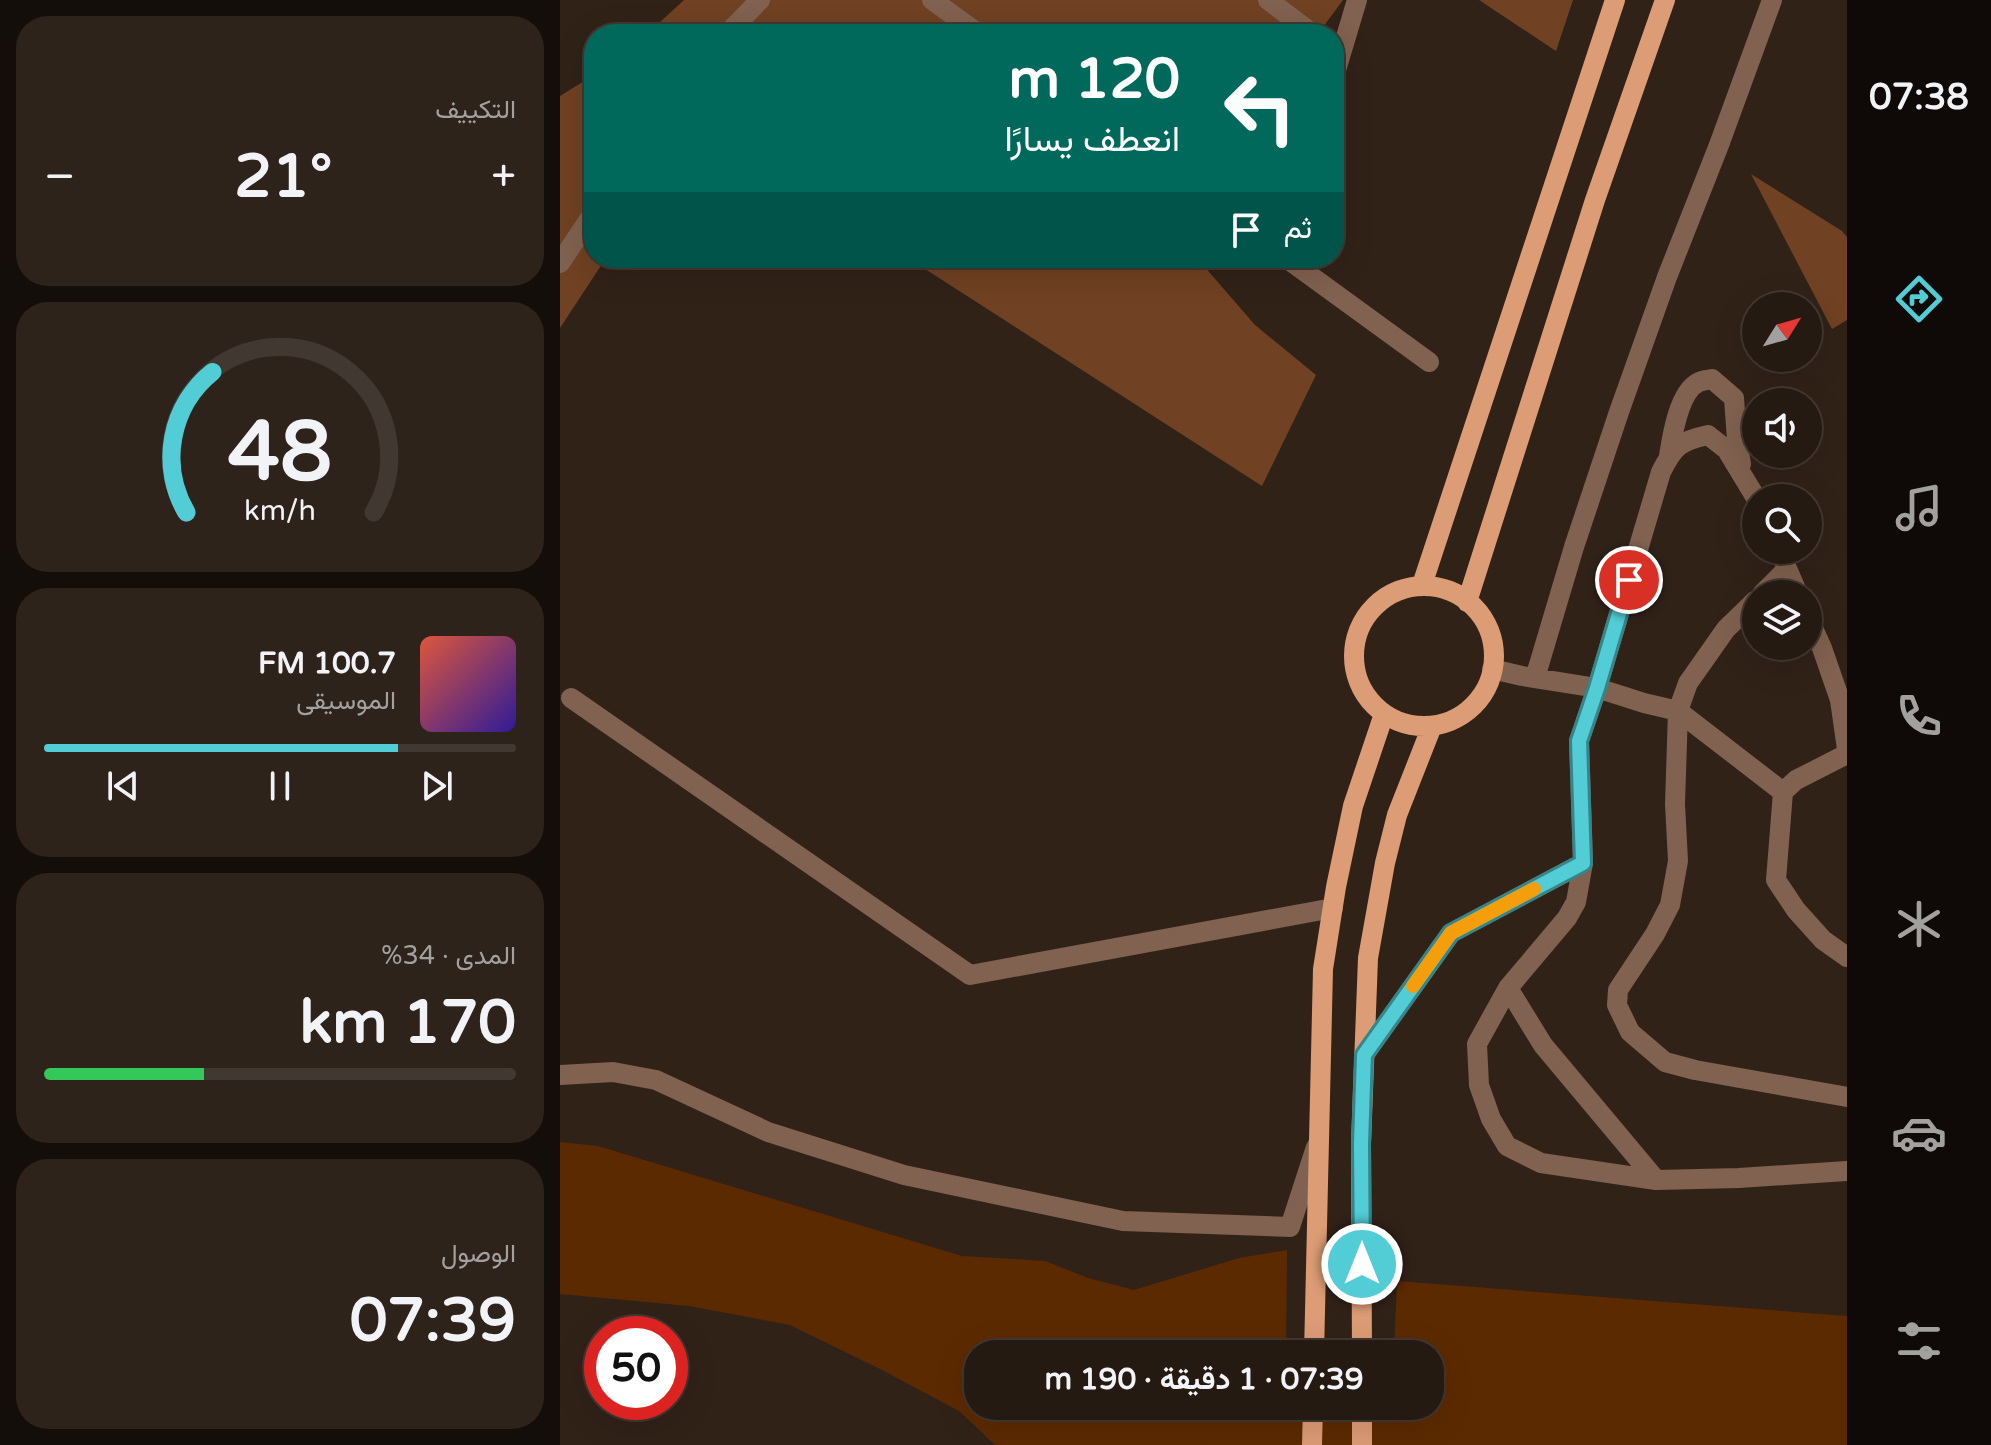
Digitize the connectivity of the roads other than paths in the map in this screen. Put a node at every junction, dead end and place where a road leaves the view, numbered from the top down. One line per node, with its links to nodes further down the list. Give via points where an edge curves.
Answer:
1 (760, 0): 8 (street)
2 (932, 0): 9 (street)
3 (1268, 0): 10 (street)
4 (1357, 0): 11 (street)
5 (1615, 0): 19 (main road)
6 (1665, 0): 20 (main road, via 1595,200)
7 (1772, 0): 24 (street, via 1619,412)
8 (737, 24)
9 (965, 24)
10 (1300, 24)
11 (1344, 34)
12 (584, 227): 13 (street)
13 (560, 263)
14 (1300, 268): 15 (street)
15 (1429, 362)
16 (1669, 456): 17 (street, via 1685,440 1708,435 1727,450); 17 (street, via 1687,392 1712,379 1734,398); 25 (street)
17 (1743, 478): 18 (street)
18 (1747, 484)
19 (1422, 585): 20 (main road); 28 (main road, via 1398,591 1374,606 1360,627 1354,666 1366,696)
20 (1467, 602): 23 (main road, via 1490,632)
21 (1742, 614): 27 (street, via 1688,683)
22 (1822, 648): 30 (street, via 1840,700)
23 (1492, 669): 24 (street); 29 (main road, via 1478,702 1455,720)
24 (1535, 678): 25 (street)
25 (1597, 688): 27 (street); 32 (street, via 1579,741)
26 (571, 698): 33 (street, via 970,975)
27 (1678, 711): 31 (street); 38 (street, via 1678,861 1670,905 1618,990 1617,1005 1630,1032 1665,1062)
28 (1384, 714): 29 (main road, via 1406,724); 33 (main road, via 1353,806)
29 (1432, 726): 36 (main road, via 1397,815 1385,863 1368,958)
30 (1847, 752): 31 (street)
31 (1783, 792): 34 (street, via 1776,880 1823,940)
32 (1583, 863): 35 (street, via 1576,902 1567,918); 36 (street, via 1451,933)
33 (1333, 908): 39 (main road, via 1323,969)
34 (1847, 957)
35 (1508, 988): 41 (street, via 1543,1045); 41 (street, via 1477,1044 1479,1085 1507,1146 1541,1163)
36 (1364, 1055): 43 (main road)
37 (560, 1075): 39 (street, via 613,1072 656,1080 768,1132 904,1175 1123,1221 1290,1227)
38 (1847, 1097)
39 (1318, 1143): 42 (main road)
40 (1847, 1171): 41 (street)
41 (1656, 1180)
42 (1314, 1340)
43 (1362, 1340)
44 (1313, 1420): 46 (main road)
45 (1362, 1420): 47 (main road)
46 (1312, 1445)
47 (1362, 1445)

